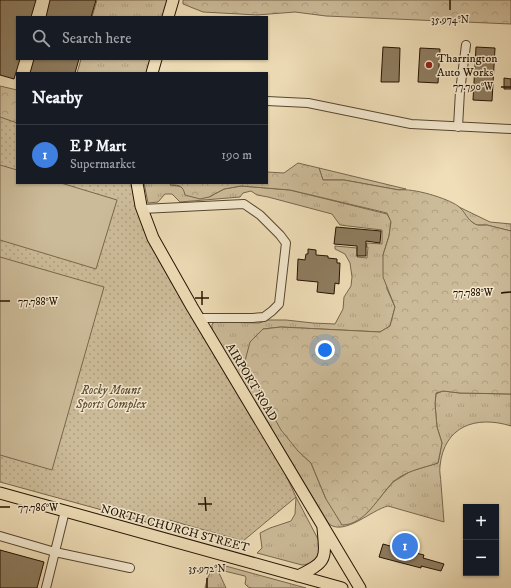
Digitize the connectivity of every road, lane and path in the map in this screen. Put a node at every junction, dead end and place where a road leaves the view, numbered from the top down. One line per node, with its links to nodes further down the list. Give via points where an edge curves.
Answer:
1 (173, 0): 2 (main road)
2 (168, 16)
3 (466, 46): 7 (street)
4 (156, 60): 5 (main road)
5 (152, 72)
6 (268, 101): 7 (street, via 308,103 411,124)
7 (458, 127): 8 (street)
8 (511, 129)
9 (137, 184): 10 (main road, AIRPORT ROAD)
10 (142, 209): 11 (main road, AIRPORT ROAD, via 153,238); 11 (street, via 244,204 260,215 286,244 279,304 272,311 264,316 252,318)
11 (199, 318): 14 (main road, AIRPORT ROAD)
12 (0, 494): 13 (main road, NORTH CHURCH STREET)
13 (66, 511): 16 (street); 18 (main road, NORTH CHURCH STREET)
14 (323, 526): 18 (main road, via 322,561 318,566); 21 (main road, AIRPORT ROAD)
15 (0, 536): 16 (street)
16 (55, 552): 17 (street); 19 (street)
17 (130, 568)
18 (298, 576): 20 (main road, NORTH CHURCH STREET)
19 (46, 588)
20 (342, 588)
21 (360, 588)

